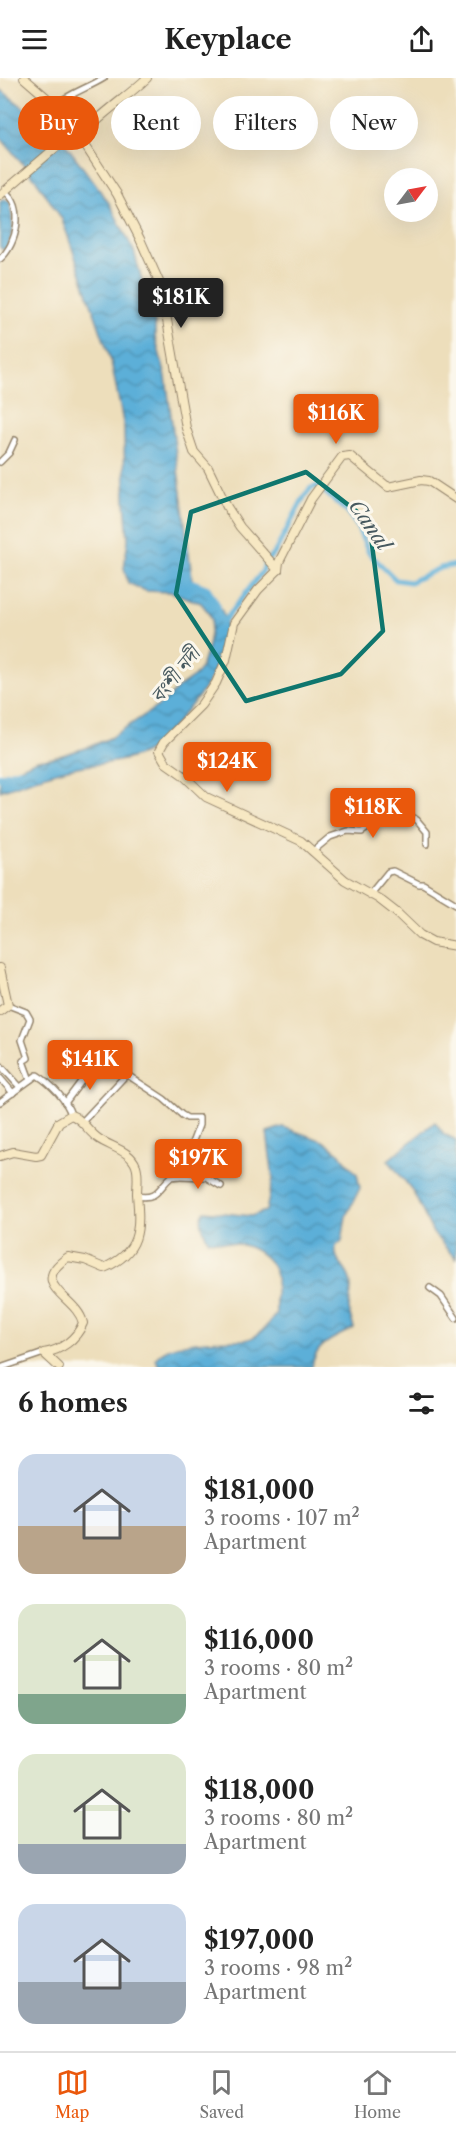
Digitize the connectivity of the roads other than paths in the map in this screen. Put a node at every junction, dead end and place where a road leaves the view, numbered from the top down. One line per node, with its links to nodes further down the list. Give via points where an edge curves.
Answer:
1 (24, 78): 4 (street)
2 (104, 78): 5 (street)
3 (147, 78): 6 (street)
4 (43, 96)
5 (69, 96)
6 (99, 117)
7 (56, 150): 9 (street)
8 (87, 150): 14 (street, via 117,195 161,286 186,428 194,452 208,468 240,527)
9 (2, 193): 10 (street, via 9,194 14,204 16,230)
10 (0, 259)
11 (15, 440): 12 (street)
12 (0, 462)
13 (456, 499): 14 (street, via 429,481 388,487 350,456 342,457 311,499)
14 (278, 570): 16 (street, via 234,623 216,683 159,751 166,763 206,797 286,833)
15 (427, 844): 16 (street, via 426,832 417,820 404,815 382,818 362,832 348,831 330,837)
16 (312, 852): 17 (street, via 345,880)
17 (370, 894): 18 (street, via 393,871); 19 (street, via 408,921 420,935)
18 (456, 904)
19 (456, 946)
20 (0, 968): 21 (street)
21 (8, 1005): 22 (street); 26 (street, via 26,1012 30,1019 22,1040 28,1058 23,1062)
22 (0, 1011)
23 (95, 1063): 30 (street)
24 (0, 1065): 27 (street)
25 (0, 1078): 28 (street)
26 (30, 1080): 27 (street); 30 (street, via 39,1076)
27 (20, 1087): 28 (street)
28 (13, 1093): 29 (street)
29 (0, 1102)
30 (65, 1103): 31 (street)
31 (71, 1115): 32 (street); 33 (street, via 59,1122 41,1155 13,1152)
32 (82, 1122): 34 (street, via 129,1076 182,1115 199,1118 189,1160); 36 (street, via 92,1135 131,1158 136,1166)
33 (0, 1156)
34 (180, 1176): 35 (street, via 206,1177); 36 (street, via 171,1177 154,1196)
35 (221, 1186)
36 (137, 1196): 39 (street, via 137,1235 127,1254 105,1268 68,1257 52,1272 52,1282 59,1294 77,1311 83,1323 64,1347)
37 (430, 1288): 38 (street, via 441,1296)
38 (456, 1318)
39 (44, 1353): 40 (street); 41 (street)
40 (3, 1367)
41 (59, 1367)

